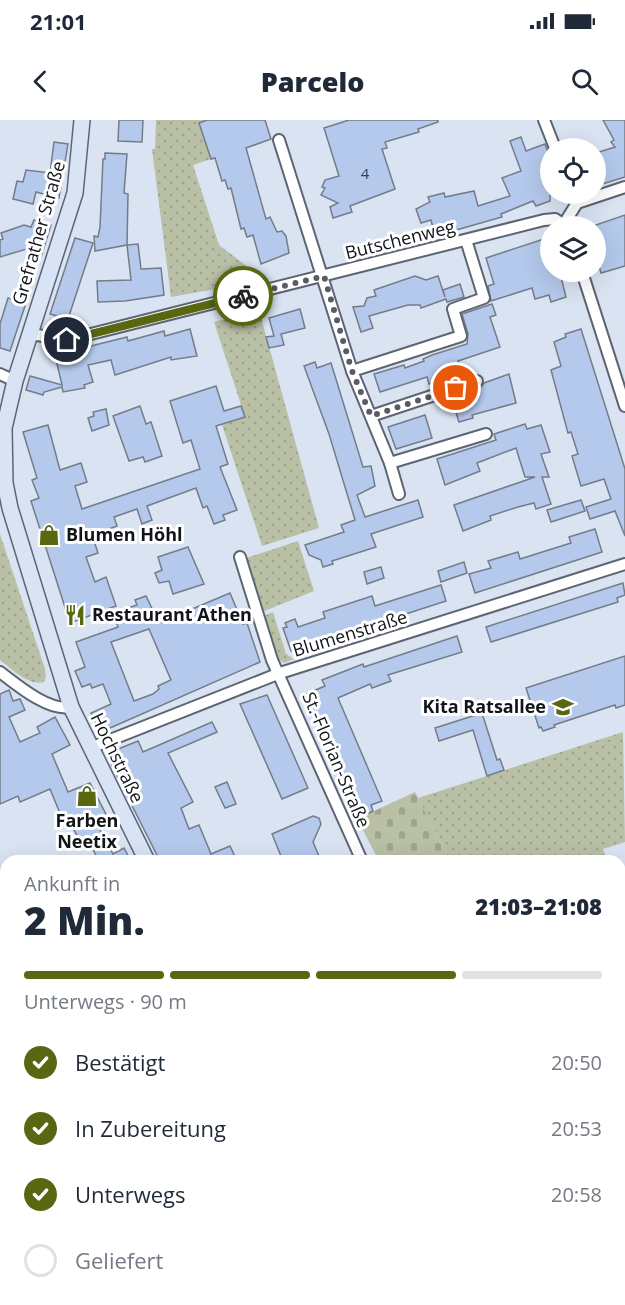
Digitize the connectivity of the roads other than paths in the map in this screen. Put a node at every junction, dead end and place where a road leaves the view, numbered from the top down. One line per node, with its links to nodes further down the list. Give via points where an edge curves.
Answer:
1 (82, 120): 11 (main road, Grefrather Straße, via 75,193)
2 (544, 120): 3 (street)
3 (551, 138)
4 (279, 141): 9 (street)
5 (625, 187): 6 (street, Butschenweg)
6 (606, 191)
7 (540, 221): 8 (street, Butschenweg)
8 (466, 240): 9 (street, Butschenweg); 12 (street, via 484,298 453,309 461,336)
9 (324, 276): 11 (street, Butschenweg, via 67,340); 12 (street)
10 (585, 282): 16 (street)
11 (31, 334): 14 (main road, Grefrather Straße)
12 (352, 371): 17 (street)
13 (0, 374): 14 (street)
14 (15, 381): 18 (main road, Grefrather Straße)
15 (477, 381): 17 (street)
16 (625, 406)
17 (371, 416): 20 (street)
18 (2, 429): 24 (main road, Grefrather Straße, via 10,508)
19 (486, 434): 20 (street)
20 (390, 463): 21 (street)
21 (399, 494)
22 (240, 557): 26 (street, St.-Florian-Straße, via 272,660)
23 (625, 564): 26 (street, Blumenstraße)
24 (60, 668): 27 (main road, Hochstraße)
25 (0, 672): 27 (street, via 28,693 63,708)
26 (280, 673): 28 (street, Blumenstraße); 30 (street, St.-Florian-Straße)
27 (72, 707): 28 (main road, Hochstraße)
28 (90, 748): 29 (main road, Hochstraße)
29 (144, 855)
30 (359, 855)

